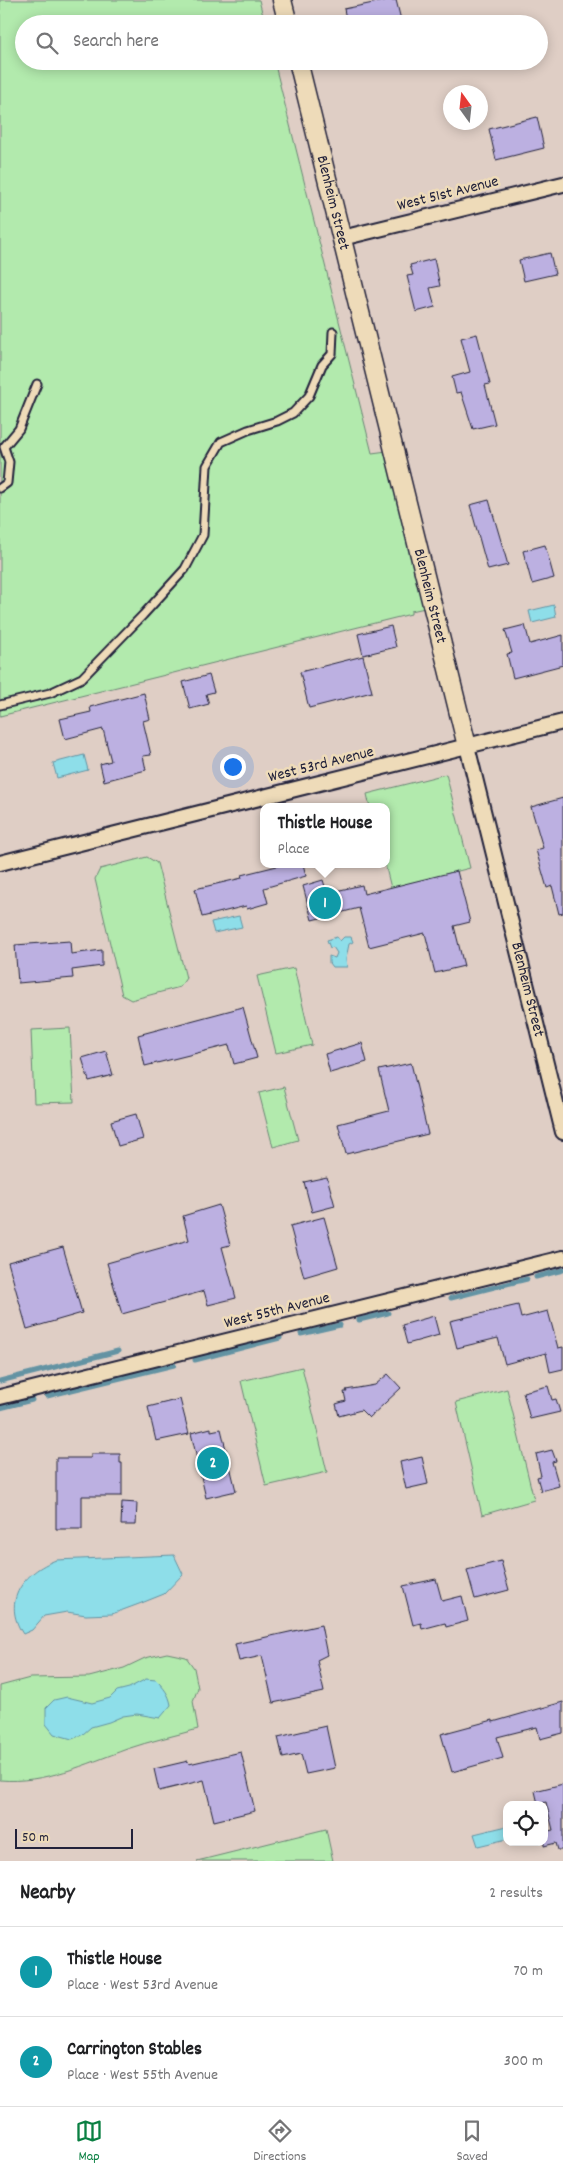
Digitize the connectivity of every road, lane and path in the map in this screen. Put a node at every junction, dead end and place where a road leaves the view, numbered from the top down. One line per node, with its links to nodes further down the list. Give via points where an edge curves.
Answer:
1 (282, 0): 2 (street)
2 (286, 15)
3 (300, 70): 5 (street, Blenheim Street)
4 (563, 184): 5 (street, West 51st Avenue)
5 (342, 238): 11 (street, Blenheim Street)
6 (333, 332): 9 (lane, via 332,354 322,365 309,396 293,413 221,442 207,466 203,536 185,569 82,678 50,693)
7 (37, 384): 8 (lane, via 18,428 4,447 9,462 7,484)
8 (0, 488)
9 (0, 705)
10 (563, 722): 11 (street, West 53rd Avenue)
11 (467, 746): 12 (street, West 53rd Avenue); 13 (street, Blenheim Street)
12 (0, 863)
13 (563, 1132)
14 (563, 1258): 15 (street, West 55th Avenue)
15 (0, 1397)

